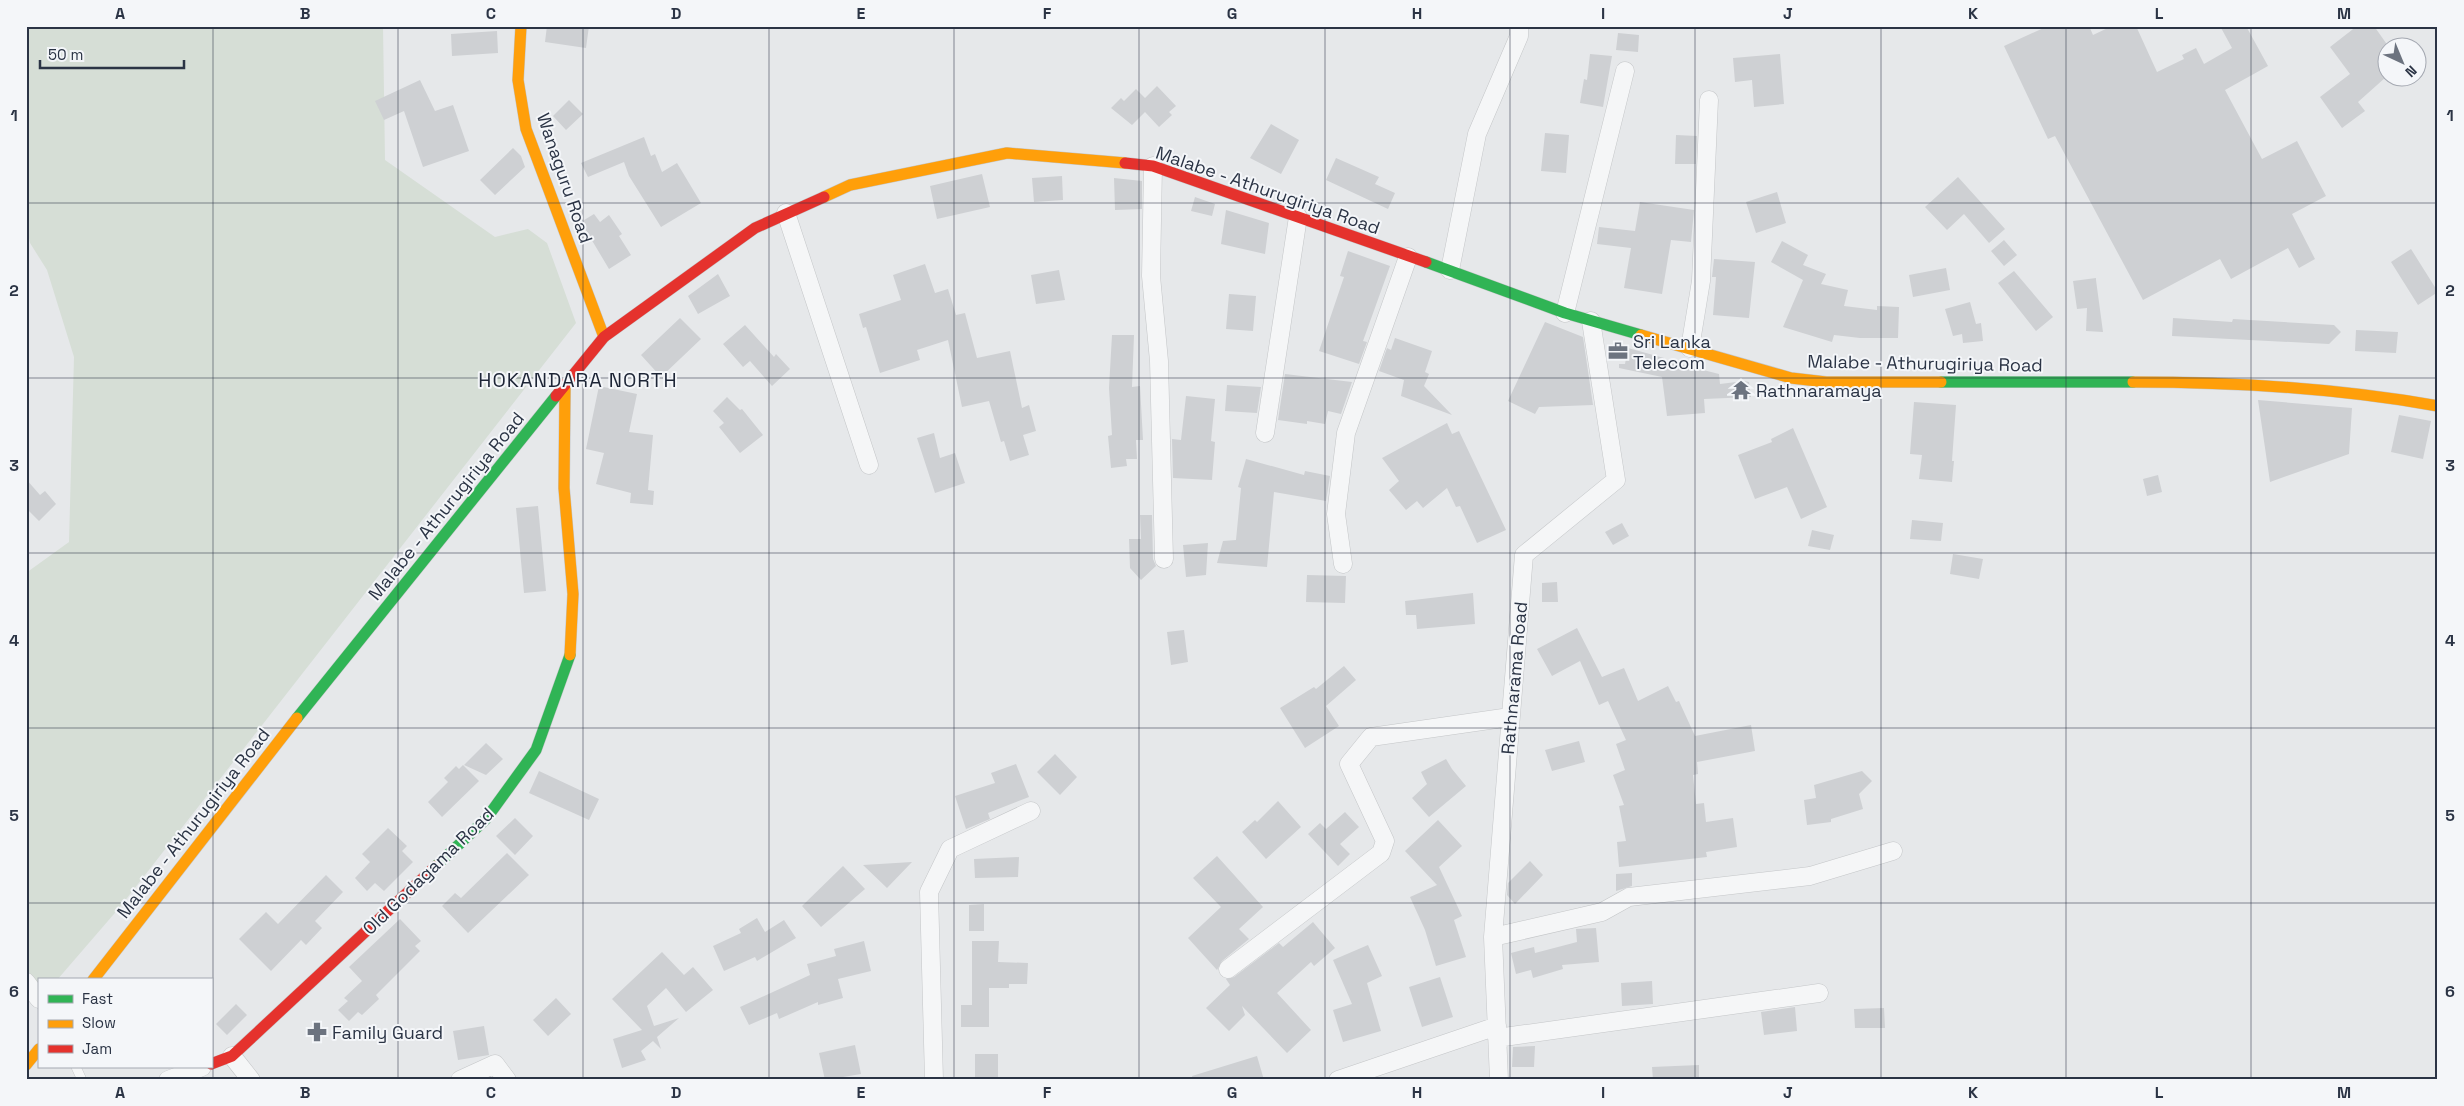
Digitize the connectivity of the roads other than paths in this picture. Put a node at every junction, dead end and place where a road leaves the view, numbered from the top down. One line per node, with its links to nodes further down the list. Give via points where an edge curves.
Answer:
1 (521, 26): 12 (main road, Wanaguru Road, via 518,80 526,128)
2 (1520, 26): 9 (street, via 1519,36 1477,134)
3 (1625, 70): 10 (street)
4 (1709, 100): 13 (street, via 1702,281)
5 (1153, 166): 6 (main road, Malabe - Athurugiriya Road, via 1007,153 850,185); 7 (main road, Malabe - Athurugiriya Road); 18 (street, via 1151,276 1159,361)
6 (786, 213): 12 (main road, Malabe - Athurugiriya Road, via 755,228); 17 (street)
7 (1298, 217): 8 (main road, Malabe - Athurugiriya Road); 16 (street)
8 (1408, 257): 9 (main road, Malabe - Athurugiriya Road); 19 (street, via 1346,433 1336,514)
9 (1450, 270): 10 (main road, Malabe - Athurugiriya Road)
10 (1565, 313): 11 (main road, Malabe - Athurugiriya Road)
11 (1591, 321): 13 (main road, Malabe - Athurugiriya Road); 20 (street, Rathnarama Road, via 1616,480 1524,555)
12 (604, 337): 14 (main road, Malabe - Athurugiriya Road)
13 (1690, 348): 15 (main road, Malabe - Athurugiriya Road, via 1792,378 1826,382 2201,381 2309,388)
14 (565, 388): 25 (main road, Malabe - Athurugiriya Road, via 321,687); 31 (main road, Old Godagama Road, via 564,488 573,594 570,659 536,750 486,819)
15 (2438, 406)
16 (1265, 433)
17 (869, 465)
18 (1164, 559)
19 (1343, 564)
20 (1510, 717): 23 (street, Rathnarama Road); 24 (street, via 1371,737 1349,764 1385,841 1381,853)
21 (1032, 811): 41 (street, via 950,849 929,892)
22 (1892, 851): 23 (street, via 1810,876 1629,897 1602,912)
23 (1493, 937): 29 (street, Rathnarama Road)
24 (1228, 969)
25 (95, 978)
26 (26, 982): 28 (street)
27 (1819, 993): 29 (street)
28 (38, 998)
29 (1497, 1032): 42 (street); 43 (street, Rathnarama Road)
30 (38, 1050): 33 (main road)
31 (232, 1056): 32 (main road, Old Godagama Road); 38 (street)
32 (212, 1064)
33 (26, 1065)
34 (76, 1068): 36 (lane)
35 (199, 1068): 37 (street)
36 (82, 1080)
37 (168, 1080)
38 (251, 1080)
39 (460, 1080): 40 (street, via 495,1064)
40 (507, 1080)
41 (934, 1080)
42 (1338, 1080)
43 (1499, 1080)

